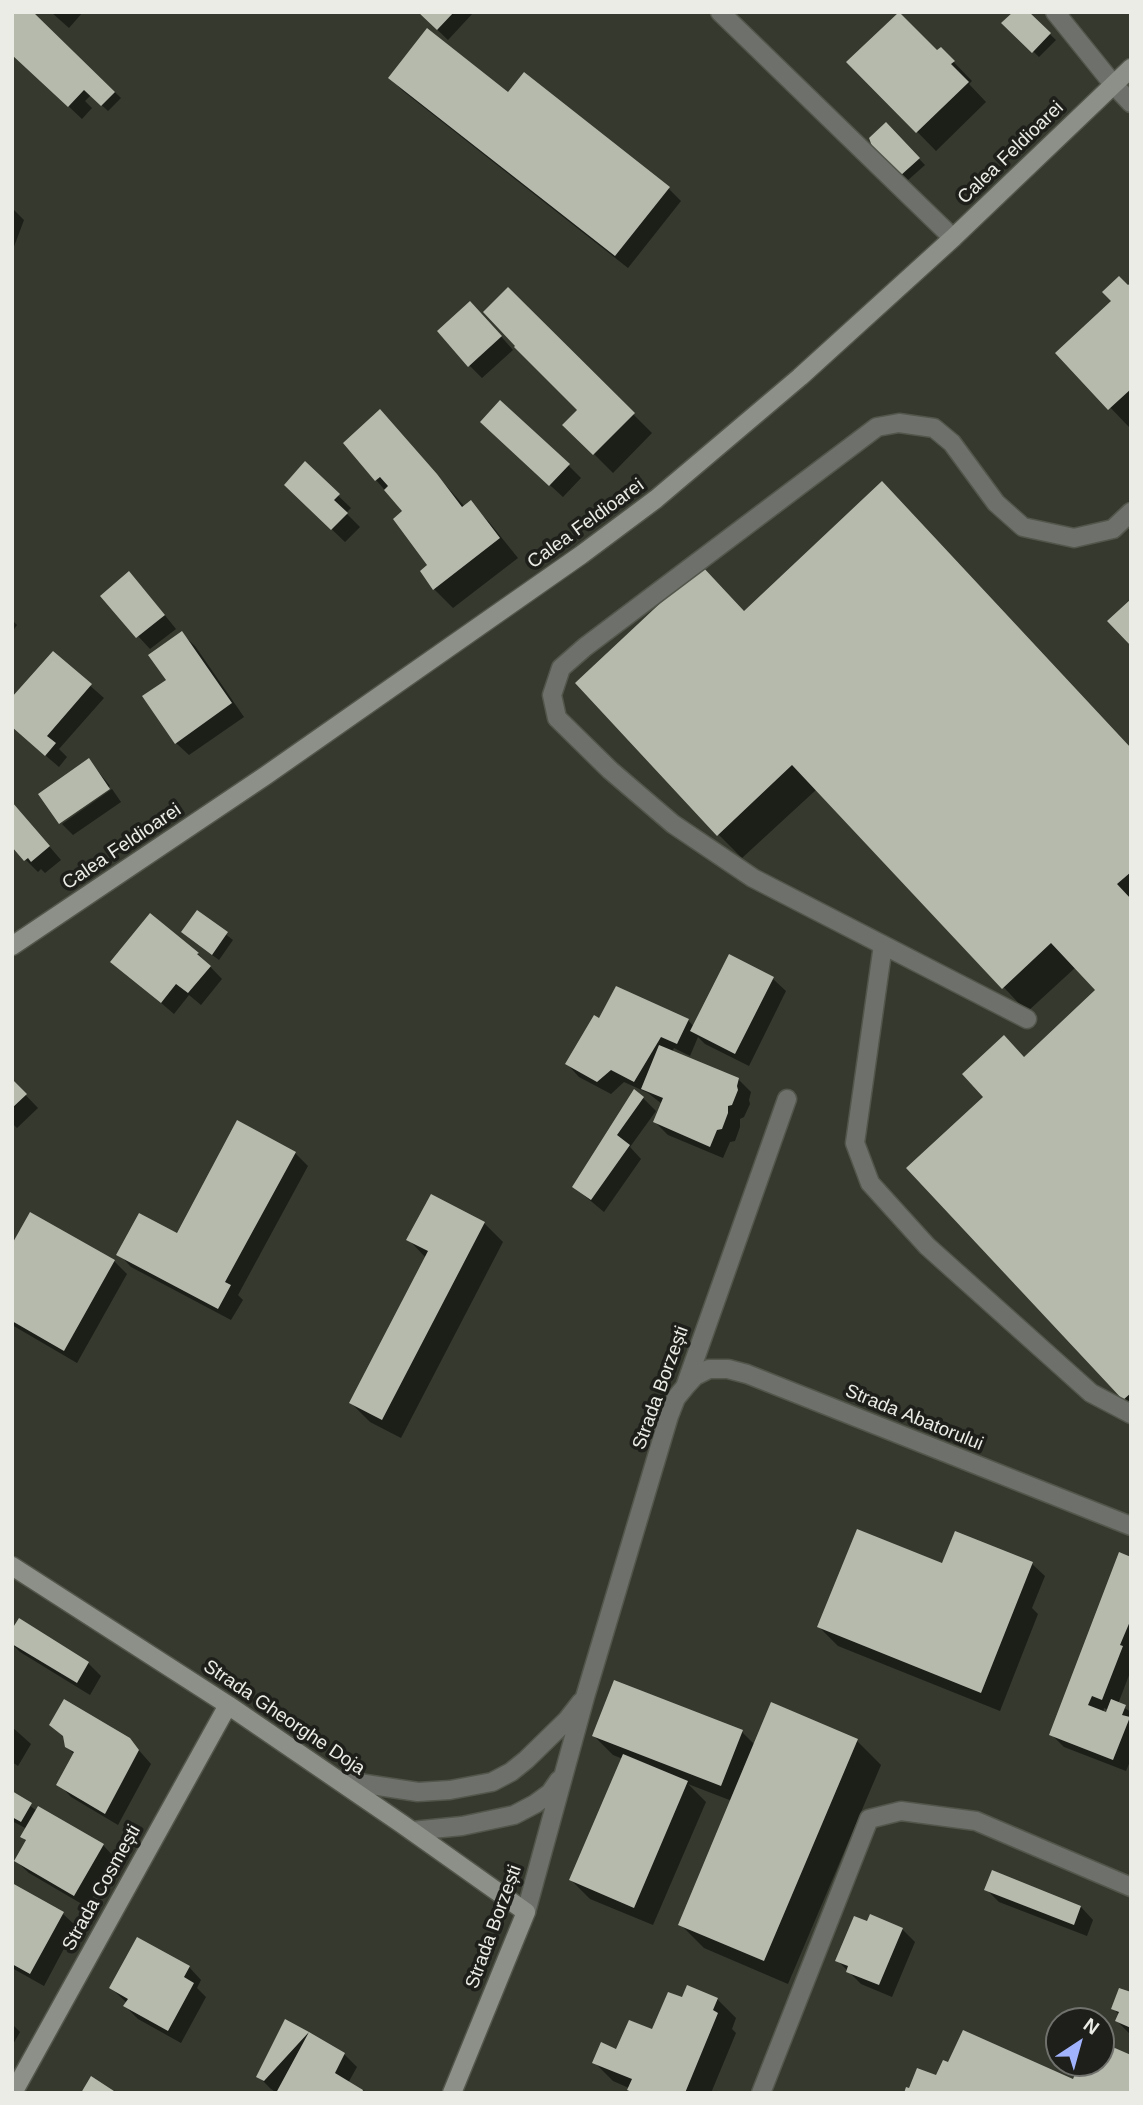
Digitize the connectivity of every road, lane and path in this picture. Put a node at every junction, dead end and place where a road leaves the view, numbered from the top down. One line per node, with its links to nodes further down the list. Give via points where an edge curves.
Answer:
1 (1055, 12): 4 (street)
2 (728, 15): 6 (street)
3 (1131, 68): 4 (main road, Calea Feldioarei)
4 (1113, 84): 5 (street); 6 (main road, Calea Feldioarei)
5 (1131, 103)
6 (953, 238): 9 (main road, Calea Feldioarei, via 656,499 276,768)
7 (1131, 512): 8 (street, via 1113,529 1074,538 1023,527 996,503 952,443 934,428 900,422 877,427 561,668 552,695 557,718 610,770 673,824 753,878)
8 (883, 945): 10 (street); 13 (street, via 855,1143 870,1183 927,1246 1091,1393)
9 (12, 946)
10 (1027, 1019)
11 (787, 1099): 12 (street, Strada Borzești)
12 (685, 1387): 14 (street, Strada Abatorului, via 709,1369 728,1368); 16 (street, Strada Borzești, via 669,1416)
13 (1131, 1414)
14 (1131, 1527)
15 (12, 1566): 17 (main road, Strada Gheorghe Doja)
16 (585, 1696): 18 (street, Strada Borzești); 19 (street, Strada Borzești, via 526,1760 492,1782 418,1792)
17 (228, 1705): 19 (main road, Strada Gheorghe Doja); 23 (main road, Strada Cosmești)
18 (565, 1771): 20 (street, Strada Borzești, via 550,1793 514,1815); 22 (street, Strada Borzești)
19 (339, 1780): 20 (main road, Strada Gheorghe Doja)
20 (412, 1831): 22 (main road, Strada Gheorghe Doja)
21 (1131, 1887): 25 (street, via 976,1821 901,1811 869,1819)
22 (526, 1912): 24 (main road, Strada Borzești)
23 (13, 2093)
24 (452, 2093)
25 (761, 2093)

